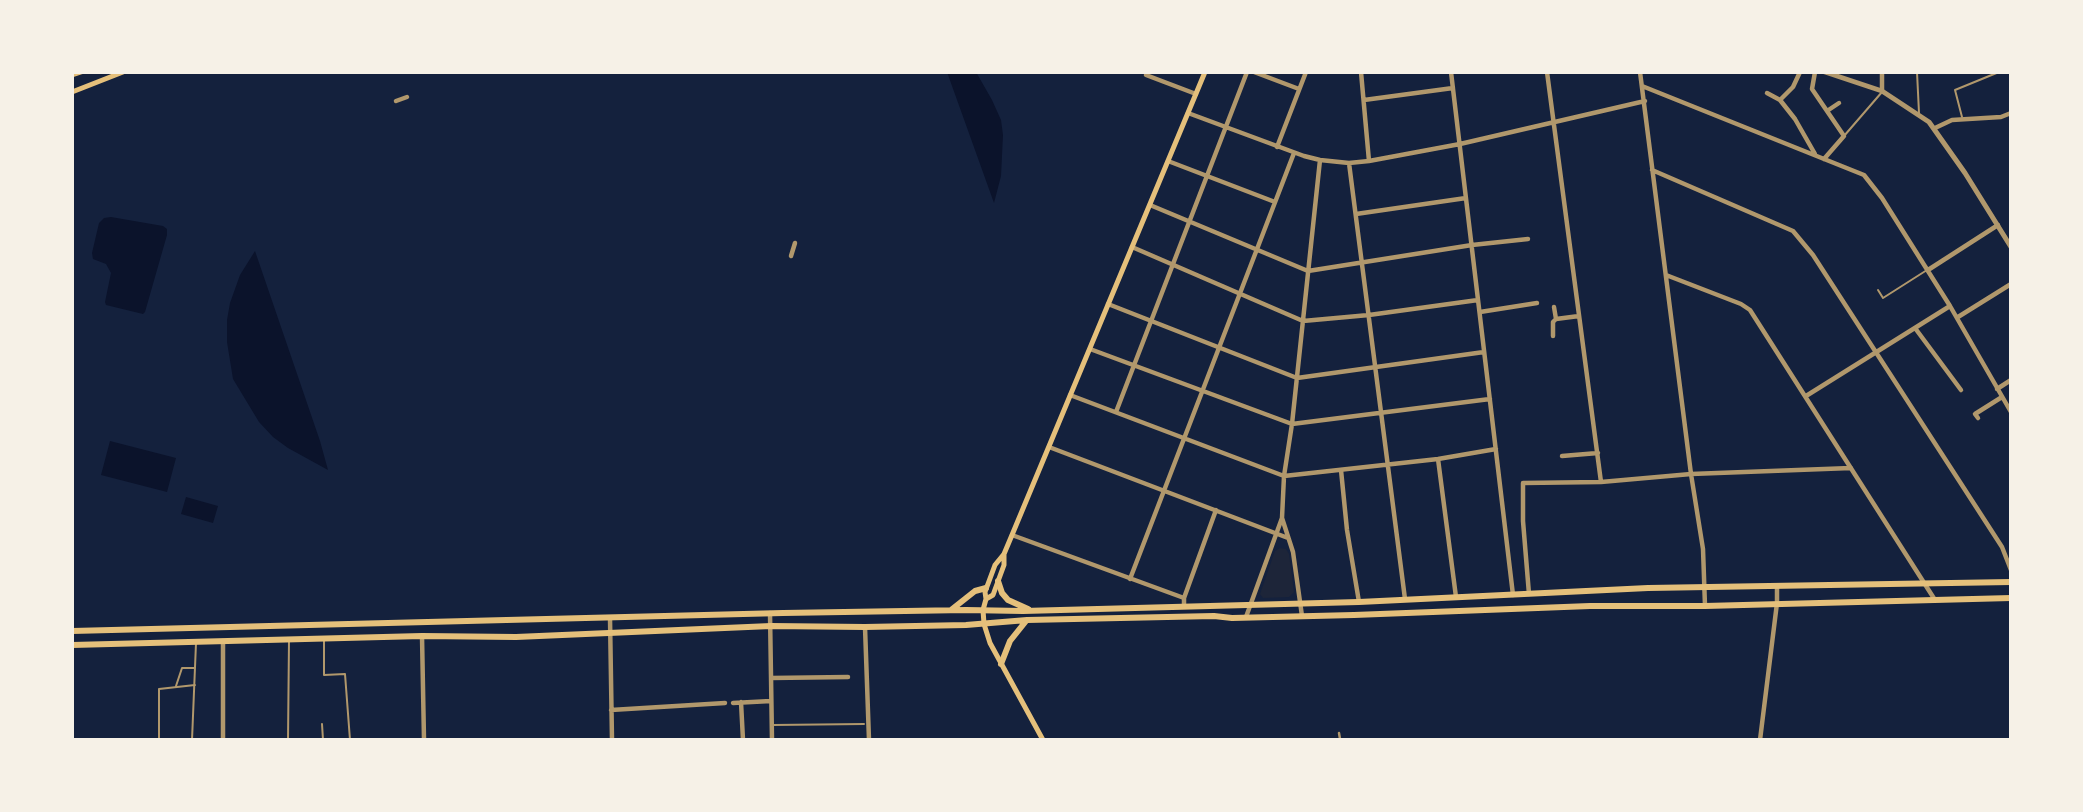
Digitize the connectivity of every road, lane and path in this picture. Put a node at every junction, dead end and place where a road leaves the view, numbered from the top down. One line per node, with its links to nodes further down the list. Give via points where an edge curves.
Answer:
1 (81, 72): 20 (main road)
2 (123, 72): 24 (main road)
3 (1147, 72): 27 (street)
4 (1205, 72): 27 (main road)
5 (1247, 72): 40 (street)
6 (1254, 72): 23 (street)
7 (1306, 72): 23 (street)
8 (1361, 72): 29 (street)
9 (1451, 72): 22 (street)
10 (1547, 72): 39 (street)
11 (1640, 72): 21 (street)
12 (1800, 72): 30 (street, via 1793,88)
13 (1815, 72): 34 (street, via 1812,89)
14 (1825, 72): 25 (street)
15 (1882, 72): 25 (street)
16 (1917, 72): 37 (lane)
17 (1999, 72): 38 (lane, via 1955,90)
18 (2005, 72): 19 (lane)
19 (2011, 73)
20 (72, 75)
21 (1641, 85): 32 (street); 46 (street)
22 (1453, 88): 29 (street); 43 (street)
23 (1299, 89): 44 (street)
24 (72, 92)
25 (1882, 92): 37 (street); 42 (lane)
26 (1767, 93): 30 (street)
27 (1196, 94): 35 (main road)
28 (407, 97): 31 (street)
29 (1364, 100): 50 (street)
30 (1780, 100): 46 (street)
31 (396, 101)
32 (1645, 101): 39 (street); 52 (street)
33 (1839, 103): 34 (street)
34 (1827, 111): 42 (street)
35 (1188, 113): 40 (street); 49 (main road)
36 (2011, 113): 38 (street)
37 (1919, 114): 41 (street)
38 (1962, 119): 41 (street)
39 (1554, 122): 43 (street); 82 (street)
40 (1225, 126): 44 (street); 53 (street)
41 (1935, 128): 59 (street)
42 (1844, 136): 47 (street)
43 (1460, 144): 50 (street); 54 (street)
44 (1277, 147): 45 (street)
45 (1294, 153): 48 (street); 55 (street)
46 (1815, 155): 47 (street)
47 (1824, 159): 69 (street, via 1864,175)
48 (1320, 160): 51 (street); 70 (street)
49 (1168, 161): 53 (street); 56 (main road)
50 (1369, 161): 51 (street)
51 (1349, 163): 57 (street)
52 (1652, 170): 71 (street); 92 (street, via 1793,231)
53 (1206, 176): 55 (street); 58 (street)
54 (1466, 198): 57 (street); 62 (street)
55 (1275, 202): 65 (street)
56 (1150, 205): 58 (street); 63 (main road)
57 (1356, 214): 67 (street)
58 (1188, 222): 65 (street); 68 (street)
59 (1998, 225): 64 (street); 69 (street)
60 (1528, 239): 62 (street)
61 (795, 243): 66 (street)
62 (1472, 245): 67 (street); 75 (street)
63 (1132, 247): 68 (street); 77 (main road)
64 (2011, 247)
65 (1257, 249): 70 (street); 74 (street)
66 (790, 256)
67 (1362, 263): 70 (street); 81 (street)
68 (1172, 264): 74 (street); 85 (street)
69 (1927, 270): 73 (lane, via 1883,298); 78 (street)
70 (1308, 271): 86 (street)
71 (1666, 275): 101 (street, via 1750,310); 118 (street)
72 (2011, 284): 83 (street)
73 (1878, 290)
74 (1240, 294): 86 (street); 89 (street)
75 (1478, 300): 80 (street); 81 (street)
76 (1537, 303): 80 (street)
77 (1108, 304): 85 (street); 90 (main road)
78 (1950, 306): 83 (street); 87 (street)
79 (1554, 307): 84 (street)
80 (1480, 313): 91 (street)
81 (1369, 315): 86 (street); 94 (street)
82 (1579, 316): 84 (street); 112 (street)
83 (1958, 317): 97 (street)
84 (1556, 319): 88 (street)
85 (1150, 321): 89 (street); 93 (street)
86 (1303, 321): 95 (street)
87 (1915, 328): 92 (street); 98 (street)
88 (1553, 336)
89 (1220, 348): 95 (street); 99 (street)
90 (1090, 349): 93 (street); 100 (main road)
91 (1484, 352): 94 (street); 103 (street)
92 (1875, 353): 101 (street); 128 (street)
93 (1134, 366): 99 (street); 104 (street)
94 (1376, 368): 95 (street); 105 (street)
95 (1297, 378): 108 (street)
96 (2011, 380): 97 (street)
97 (1997, 389): 102 (street)
98 (1961, 390)
99 (1203, 391): 108 (street); 109 (street)
100 (1070, 395): 104 (street); 110 (main road)
101 (1806, 397): 116 (street)
102 (2002, 397): 106 (street); 107 (street, via 1975,414)
103 (1490, 399): 105 (street); 111 (street)
104 (1116, 412): 109 (street)
105 (1381, 412): 108 (street); 115 (street)
106 (2011, 412)
107 (1978, 418)
108 (1292, 424): 119 (street)
109 (1185, 438): 119 (street); 121 (street)
110 (1049, 447): 121 (street); 125 (main road)
111 (1496, 449): 114 (street); 139 (street)
112 (1598, 453): 113 (street); 120 (street)
113 (1562, 456)
114 (1438, 459): 115 (street); 140 (street)
115 (1388, 465): 117 (street); 143 (street)
116 (1852, 468): 118 (street); 134 (street)
117 (1342, 470): 119 (street); 146 (street)
118 (1691, 474): 120 (street); 136 (street)
119 (1284, 476): 123 (street)
120 (1601, 482): 138 (street, via 1524,483)
121 (1163, 491): 122 (street); 131 (street)
122 (1216, 510): 124 (street); 145 (street)
123 (1282, 518): 124 (street); 126 (street)
124 (1277, 533): 126 (street); 149 (street)
125 (1012, 535): 129 (main road); 131 (street)
126 (1289, 538): 148 (street)
127 (2011, 546): 128 (street)
128 (2002, 547): 130 (street)
129 (1004, 555): 132 (main road); 135 (main road)
130 (2011, 570)
131 (1130, 579): 145 (street)
132 (998, 581): 142 (main road, via 993,595); 153 (main road, via 1008,600)
133 (2011, 582): 134 (main road)
134 (1924, 584): 137 (main road); 144 (street)
135 (986, 587): 142 (main road); 151 (main road)
136 (1704, 587): 137 (main road); 138 (main road); 150 (street)
137 (1777, 587): 147 (street)
138 (1529, 594): 139 (main road)
139 (1513, 595): 140 (main road)
140 (1456, 597): 143 (main road)
141 (2011, 598): 144 (main road)
142 (986, 599): 152 (main road)
143 (1405, 599): 146 (main road)
144 (1935, 600): 147 (main road)
145 (1184, 602): 149 (main road); 153 (main road)
146 (1359, 602): 148 (main road)
147 (1777, 603): 150 (main road); 198 (street)
148 (1300, 604): 149 (main road); 155 (street)
149 (1251, 605): 156 (street)
150 (1705, 606): 155 (main road)
151 (951, 610): 152 (main road); 154 (main road)
152 (983, 610): 153 (main road); 159 (main road)
153 (1037, 611)
154 (770, 613): 157 (main road); 160 (street)
155 (1302, 616): 156 (main road)
156 (1246, 617): 158 (main road)
157 (610, 618): 162 (main road); 163 (street)
158 (1027, 620): 159 (main road); 170 (main road, via 1010,641)
159 (984, 624): 161 (main road); 170 (main road)
160 (771, 626): 161 (main road); 163 (main road); 173 (street)
161 (866, 627): 195 (street)
162 (72, 631)
163 (610, 633): 164 (main road); 180 (street)
164 (422, 636): 166 (main road); 191 (street)
165 (289, 639): 166 (main road); 167 (main road); 188 (lane)
166 (324, 639): 190 (lane, via 324,675 345,674)
167 (223, 641): 168 (main road); 187 (street)
168 (196, 642): 169 (main road); 171 (lane)
169 (72, 645)
170 (1001, 664): 196 (main road)
171 (196, 668): 174 (lane); 175 (lane, via 182,667)
172 (848, 677): 173 (street)
173 (771, 678): 176 (street)
174 (196, 685): 175 (lane); 186 (lane)
175 (177, 686): 185 (lane, via 159,689)
176 (772, 701): 177 (street); 183 (street)
177 (741, 702): 179 (street); 193 (street)
178 (725, 703): 180 (street)
179 (733, 703)
180 (611, 710): 192 (street)
181 (322, 724): 189 (lane)
182 (864, 724): 183 (lane)
183 (772, 725): 194 (street)
184 (1339, 733): 197 (street)
185 (159, 740)
186 (192, 740)
187 (223, 740)
188 (288, 740)
189 (323, 740)
190 (349, 740)
191 (424, 740)
192 (612, 740)
193 (743, 740)
194 (772, 740)
195 (869, 740)
196 (1043, 740)
197 (1336, 740)
198 (1760, 740)

